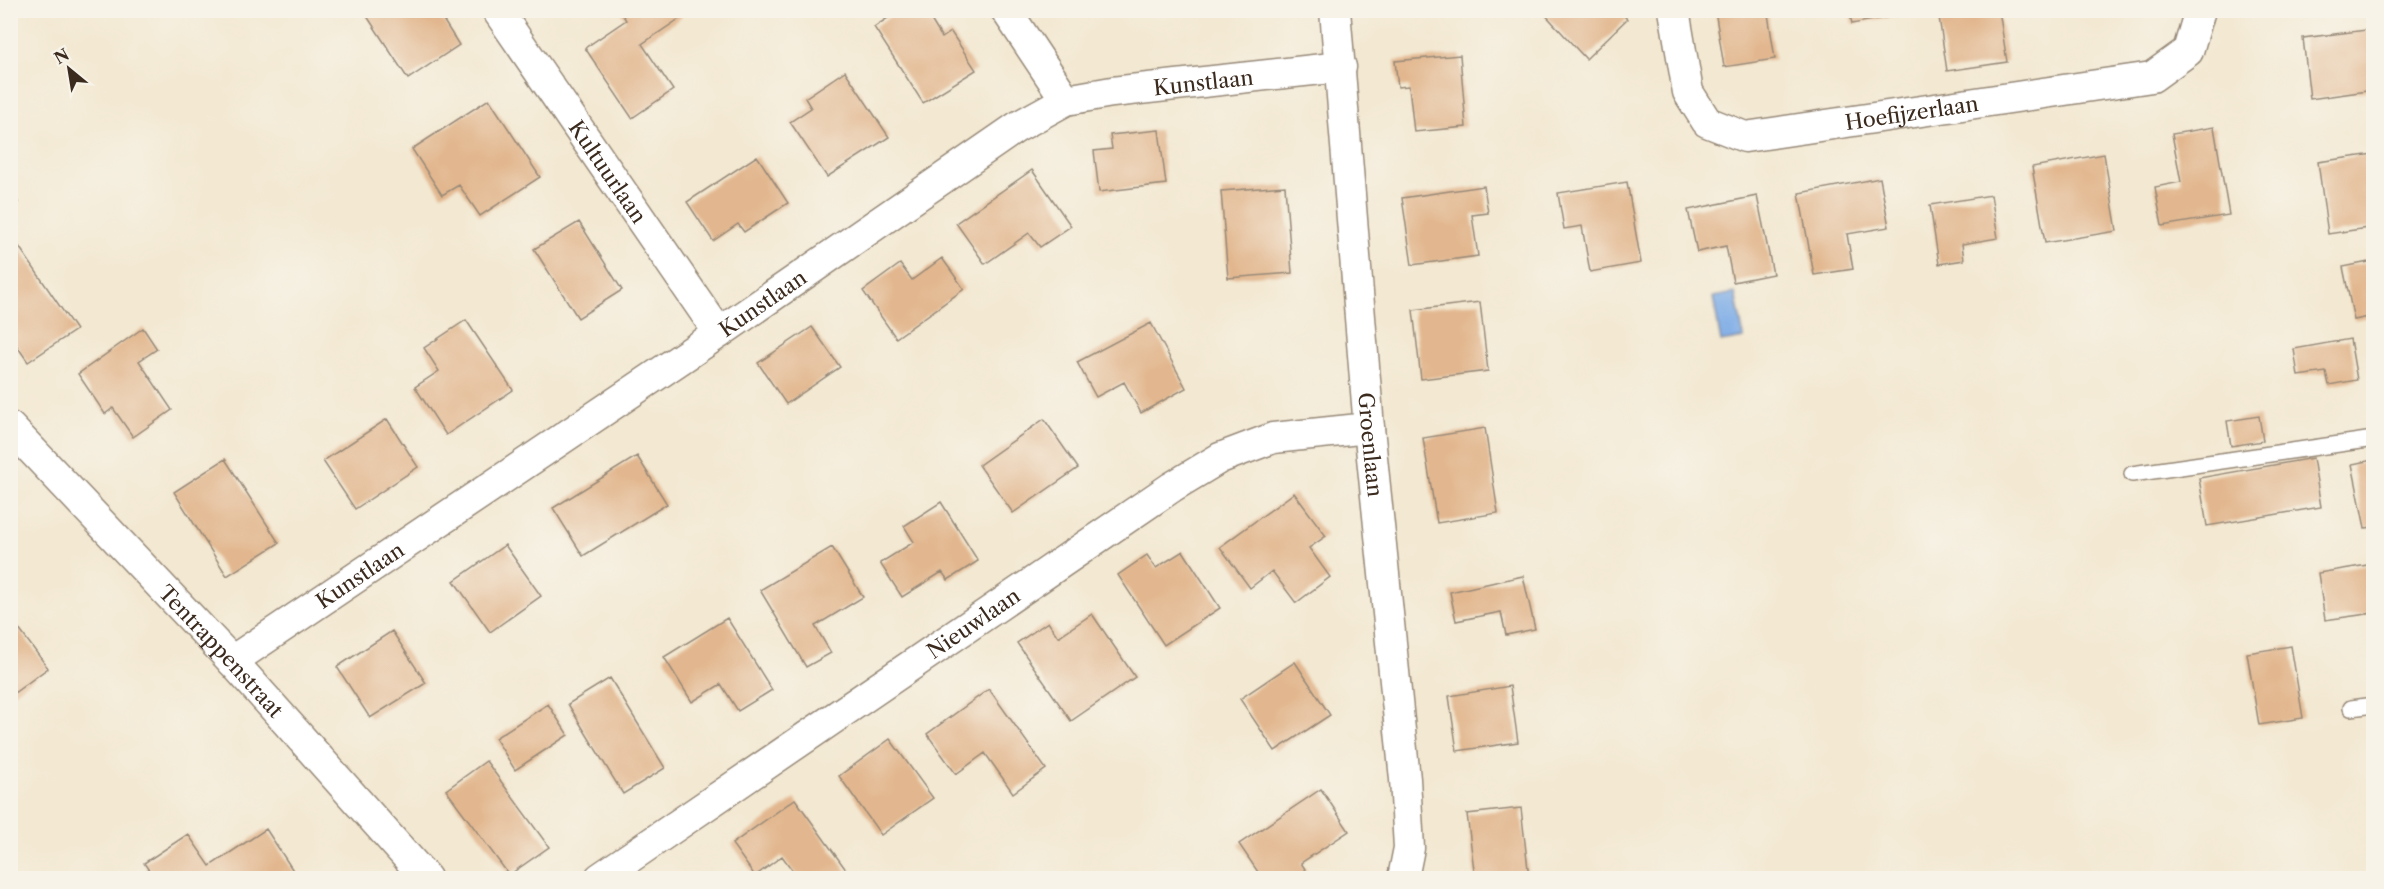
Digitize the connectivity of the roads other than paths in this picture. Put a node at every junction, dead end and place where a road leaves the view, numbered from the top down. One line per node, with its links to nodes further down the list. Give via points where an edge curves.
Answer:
1 (497, 10): 8 (street, Kultuurlaan)
2 (1005, 10): 7 (street)
3 (1335, 10): 6 (street, Groenlaan)
4 (1674, 10): 5 (street, Hoefijzerlaan, via 1688,92 1707,122 1745,137 2152,77 2188,51)
5 (2200, 10)
6 (1341, 67): 7 (street, Kunstlaan); 10 (street, Groenlaan)
7 (1066, 100): 8 (street, Kunstlaan, via 1017,127)
8 (719, 333): 13 (street, Kunstlaan)
9 (10, 427): 13 (street, Tentrappenstraat)
10 (1369, 428): 17 (street, Nieuwlaan, via 1273,438 1220,458); 18 (street, Groenlaan, via 1405,779 1409,848)
11 (2373, 439): 12 (lane)
12 (2132, 474)
13 (232, 661): 16 (street, Tentrappenstraat)
14 (2373, 705): 15 (lane)
15 (2351, 708)
16 (426, 879)
17 (600, 879)
18 (1403, 879)

